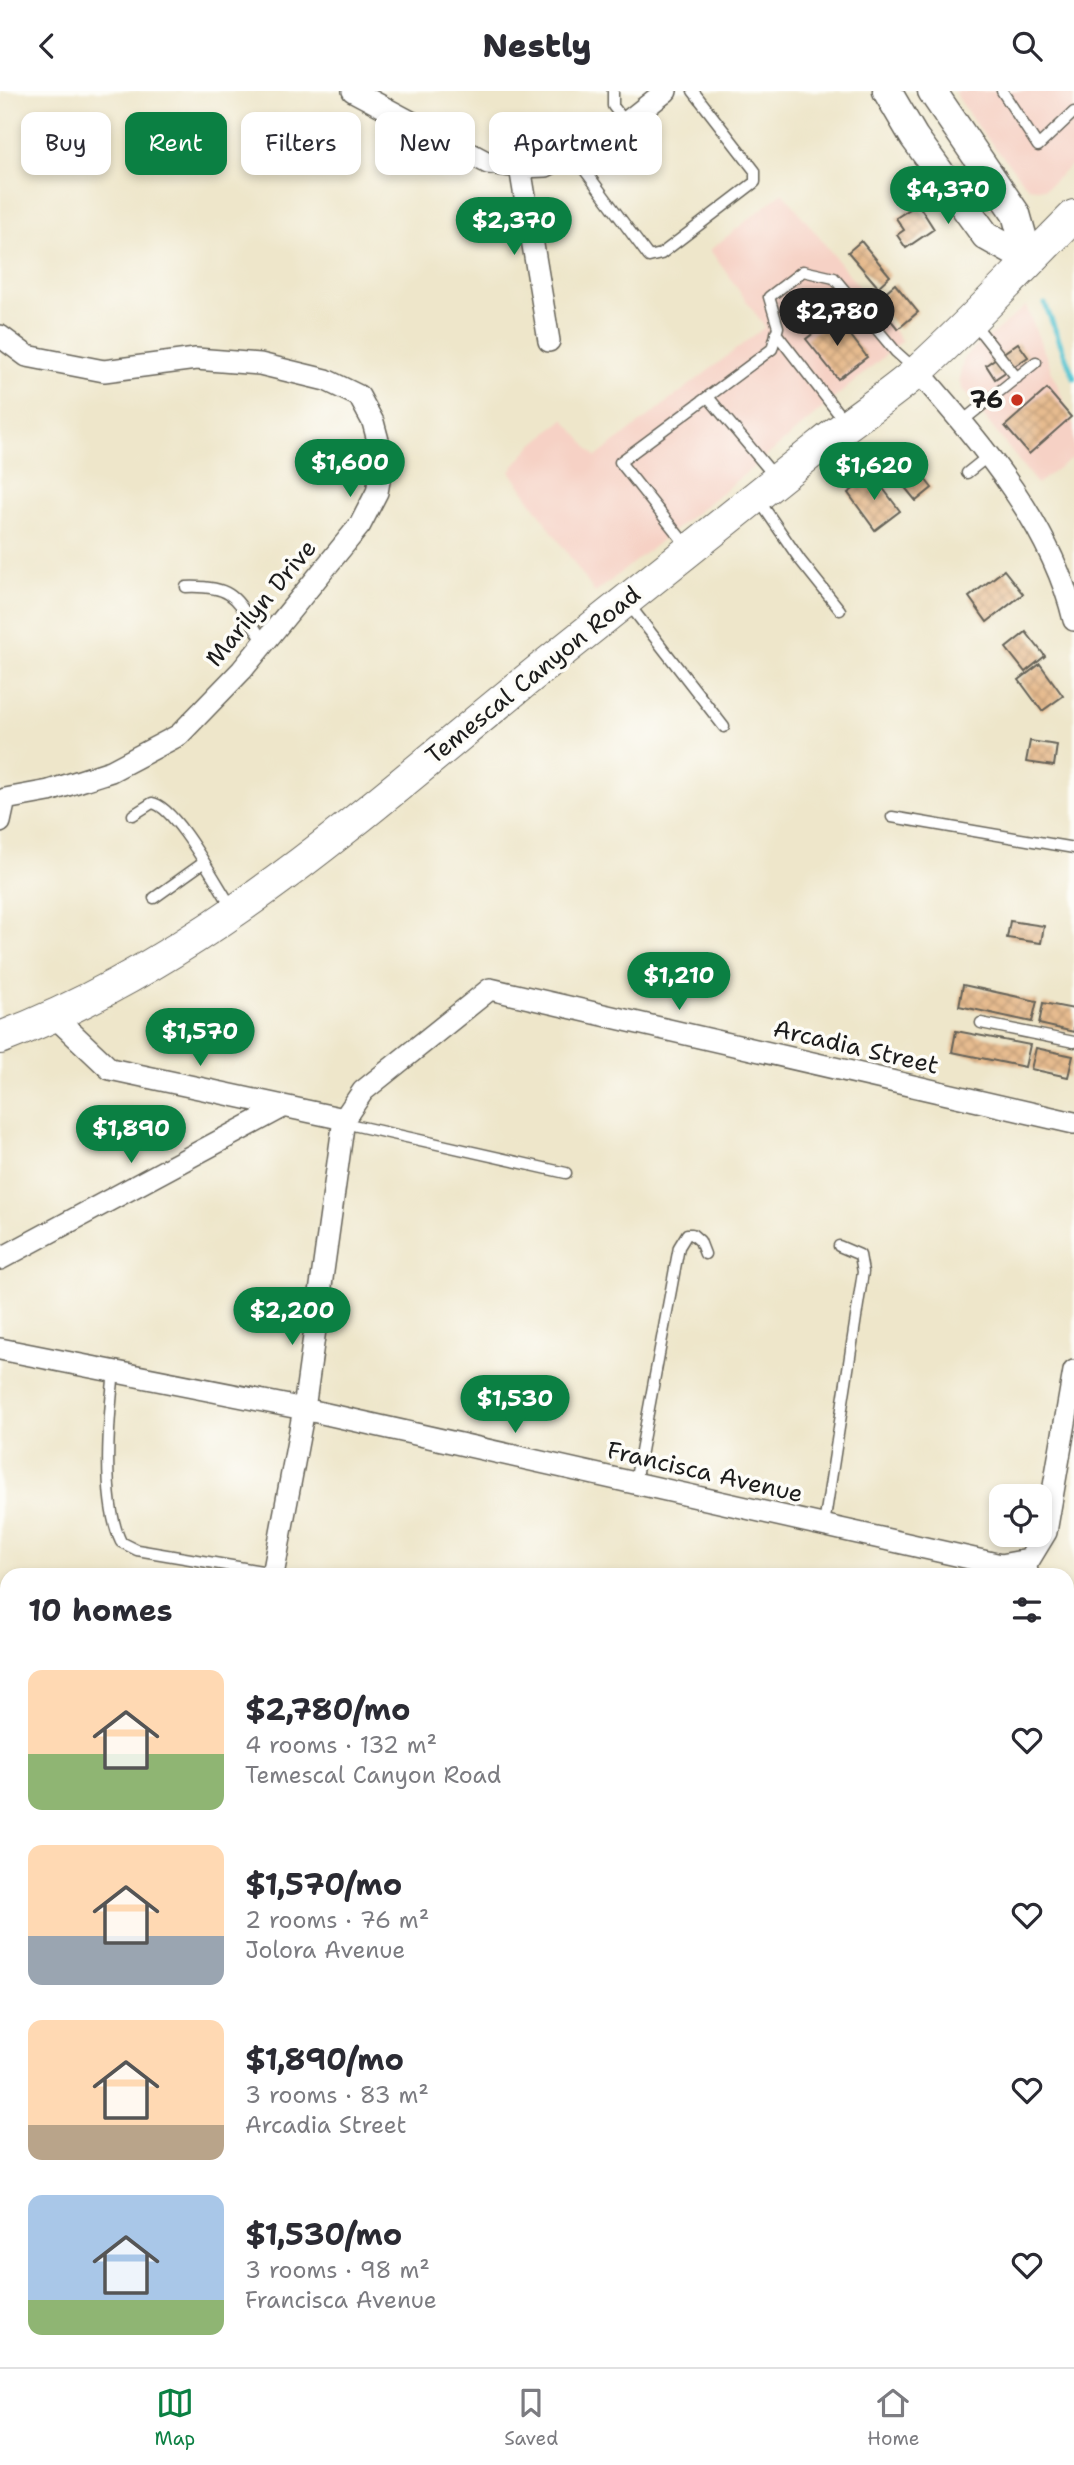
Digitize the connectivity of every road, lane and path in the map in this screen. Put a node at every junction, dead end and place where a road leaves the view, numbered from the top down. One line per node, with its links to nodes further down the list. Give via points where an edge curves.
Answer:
1 (353, 91): 11 (street)
2 (613, 91): 9 (lane)
3 (666, 91): 10 (street)
4 (693, 91): 13 (lane, via 755,171 755,182 661,254 649,257)
5 (887, 91): 15 (main road, via 914,138 986,236)
6 (932, 91): 15 (main road, via 1016,214)
7 (1003, 91): 8 (lane, via 1038,146)
8 (1074, 111)
9 (618, 112)
10 (640, 112)
11 (489, 163)
12 (521, 175): 19 (street)
13 (588, 175)
14 (1074, 216): 15 (main road, Temescal Canyon Road)
15 (1029, 260): 16 (main road, Temescal Canyon Road)
16 (971, 319): 21 (main road, Temescal Canyon Road); 22 (lane)
17 (776, 334): 21 (lane, via 769,297 803,271 834,278 896,352); 23 (lane, via 772,349); 25 (lane)
18 (0, 335): 34 (street, Marilyn Drive, via 27,356 104,371 196,359 260,364 326,380 359,396 373,422 383,459 377,492 359,525)
19 (549, 341)
20 (1036, 362): 22 (lane)
21 (918, 371): 24 (street); 25 (main road, Temescal Canyon Road)
22 (1017, 378): 24 (lane)
23 (708, 397): 28 (lane); 29 (lane, via 620,462)
24 (960, 423): 26 (street)
25 (846, 425): 28 (main road, Temescal Canyon Road)
26 (987, 457): 27 (lane); 33 (street, via 1021,500 1046,544)
27 (967, 473)
28 (767, 489): 29 (main road, Temescal Canyon Road); 32 (lane, via 800,561)
29 (690, 549): 31 (main road, Temescal Canyon Road)
30 (186, 587): 34 (lane, via 219,588 232,594)
31 (625, 600): 35 (lane); 43 (main road, Temescal Canyon Road)
32 (840, 610)
33 (1074, 620)
34 (264, 642): 36 (street, Marilyn Drive, via 179,735 111,771 49,791)
35 (724, 727)
36 (2, 797): 39 (street)
37 (133, 815): 41 (lane, via 152,803 159,804 175,818)
38 (892, 817): 40 (lane)
39 (0, 822)
40 (1074, 848)
41 (203, 863): 42 (lane); 43 (lane)
42 (154, 898)
43 (234, 911): 44 (main road, Temescal Canyon Road, via 127,980)
44 (55, 1017): 46 (main road, Temescal Canyon Road); 48 (street, via 110,1069)
45 (981, 1023): 47 (lane)
46 (0, 1038)
47 (1074, 1042)
48 (281, 1108): 49 (street); 54 (street)
49 (344, 1121): 50 (street, Arcadia Street, via 363,1091 490,989); 51 (lane); 58 (street)
50 (1074, 1123)
51 (566, 1173)
52 (839, 1246): 60 (lane, via 860,1255 863,1272)
53 (705, 1254): 59 (lane, via 700,1241 687,1234 680,1247)
54 (0, 1259)
55 (0, 1349): 56 (street, Francisca Avenue)
56 (114, 1371): 58 (street, Francisca Avenue); 62 (lane, via 109,1427 111,1509 121,1542 137,1550)
57 (1074, 1371): 61 (street, via 1046,1532)
58 (304, 1409): 59 (street, Francisca Avenue); 63 (street)
59 (635, 1483): 60 (street, Francisca Avenue)
60 (824, 1525): 61 (street, Francisca Avenue, via 1001,1565)
61 (1032, 1567)
62 (240, 1568)
63 (275, 1568)

